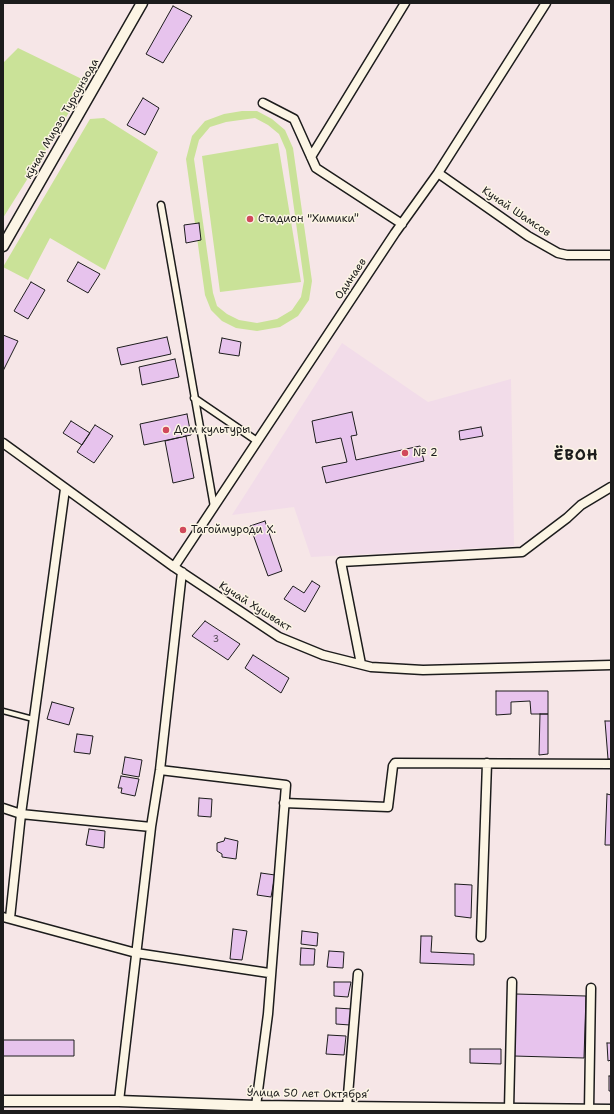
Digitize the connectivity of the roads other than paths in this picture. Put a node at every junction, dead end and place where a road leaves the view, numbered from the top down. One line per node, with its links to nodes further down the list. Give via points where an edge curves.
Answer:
1 (142, 3): 9 (street, кӯчаи Мирзо Турсунзода)
2 (406, 3): 5 (street)
3 (546, 3): 6 (street, Одинаев)
4 (262, 103): 5 (street, via 294,119)
5 (311, 156): 8 (street, via 316,168)
6 (438, 172): 8 (street, Одинаев); 10 (street, Кучай Шамсов, via 528,236 558,252 567,255)
7 (161, 205): 11 (street)
8 (402, 224): 12 (street, Одинаев)
9 (3, 246)
10 (611, 255)
11 (194, 398): 12 (street); 16 (street)
12 (257, 441): 16 (street, Одинаев)
13 (3, 443): 15 (street, Кучай Хушвакт)
14 (611, 487): 19 (street, via 581,505 522,552 341,562)
15 (65, 488): 17 (street, Кучай Хушвакт); 22 (street)
16 (214, 507): 17 (street, Одинаев)
17 (174, 567): 18 (street, Кучай Хушвакт)
18 (182, 572): 19 (street, Кучай Хушвакт, via 279,637 323,655); 25 (street)
19 (361, 664): 20 (street, Кучай Хушвакт, via 371,667 423,670)
20 (611, 665)
21 (3, 711): 22 (lane)
22 (34, 720): 28 (street)
23 (487, 763): 24 (street); 26 (street, via 395,762 392,766 388,807); 31 (street)
24 (611, 764)
25 (160, 770): 26 (street, via 286,785); 29 (street)
26 (284, 804): 33 (street)
27 (3, 808): 28 (street)
28 (21, 814): 29 (street); 30 (street)
29 (152, 827): 32 (street)
30 (7, 917): 32 (street)
31 (481, 937)
32 (136, 953): 33 (street); 38 (street)
33 (270, 973): 39 (street, via 268,1014)
34 (358, 974): 40 (street)
35 (512, 982): 43 (street)
36 (591, 988): 44 (street)
37 (3, 1101): 38 (street, У́лица 50 лет Октября́)
38 (119, 1101): 39 (street, У́лица 50 лет Октября́)
39 (256, 1106): 40 (street, У́лица 50 лет Октября́)
40 (347, 1107): 41 (street, У́лица 50 лет Октября́)
41 (388, 1109): 42 (street, У́лица 50 лет Октября́)
42 (434, 1109): 43 (street, У́лица 50 лет Октября́)
43 (509, 1109): 44 (street, У́лица 50 лет Октября́)
44 (588, 1110): 45 (street, У́лица 50 лет Октября́)
45 (611, 1110)

